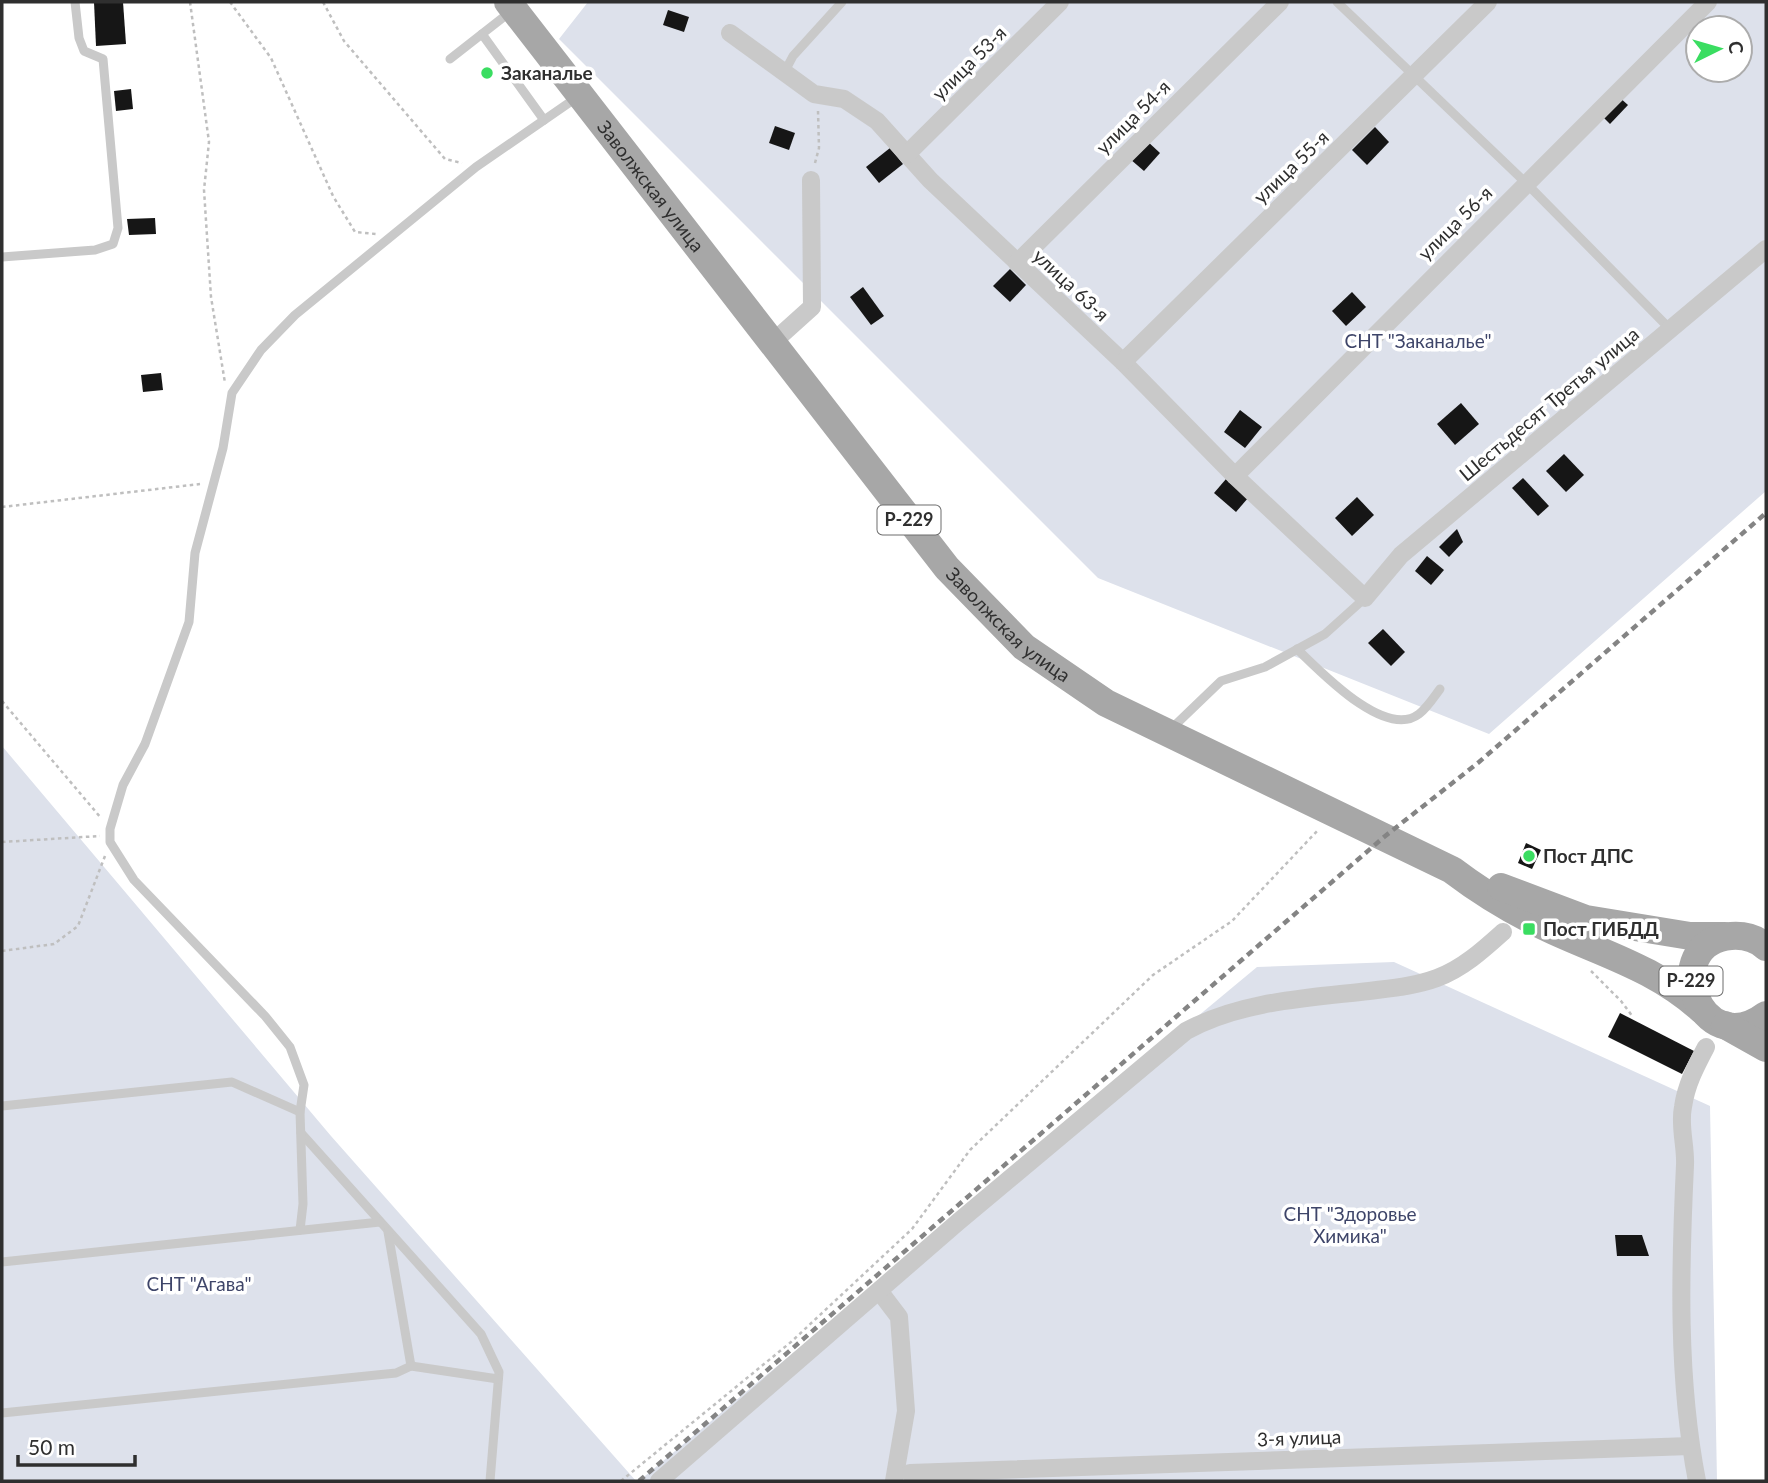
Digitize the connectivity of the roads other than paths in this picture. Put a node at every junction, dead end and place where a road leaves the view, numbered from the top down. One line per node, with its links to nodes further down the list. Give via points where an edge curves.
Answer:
1 (75, 2): 20 (lane, via 85,51 103,59 118,228 113,244 95,250)
2 (842, 2): 12 (lane, via 793,56)
3 (1060, 2): 16 (street, улица 53-я)
4 (1280, 2): 21 (street, улица 54-я)
5 (1337, 2): 13 (lane)
6 (1488, 2): 13 (street, улица 55-я)
7 (1708, 2): 18 (street, улица 56-я)
8 (511, 5): 10 (lane); 14 (main road, Заволжская улица / Р-229)
9 (730, 33): 12 (street, улица 63-я)
10 (482, 34): 11 (lane); 15 (lane)
11 (450, 59)
12 (783, 75): 16 (street, улица 63-я, via 817,94 844,99 877,121)
13 (1414, 76): 18 (lane); 24 (street, улица 55-я)
14 (580, 94): 15 (lane); 23 (main road, Заволжская улица / Р-229)
15 (544, 120): 38 (lane, via 475,167 295,315 261,350 232,394 195,553 189,622 145,744 123,785 110,836 134,880 290,1047 304,1085)
16 (907, 155): 21 (street, улица 63-я)
17 (811, 180): 23 (street, via 812,306)
18 (1525, 182): 22 (lane); 25 (street, улица 56-я)
19 (1766, 249): 22 (street, Шестьдесят Третья улица)
20 (2, 257)
21 (1017, 263): 24 (street, улица 63-я)
22 (1670, 329): 26 (street, Шестьдесят Третья улица, via 1401,555)
23 (772, 343): 29 (main road, Заволжская улица / Р-229, via 947,568 1024,647 1106,703)
24 (1123, 362): 25 (street, улица 63-я)
25 (1235, 476): 26 (street, улица 63-я)
26 (1365, 598): 27 (lane, via 1325,634)
27 (1297, 649): 28 (lane, via 1353,701 1395,720 1418,716); 29 (lane, via 1265,667 1221,681)
28 (1440, 689)
29 (1168, 732): 30 (main road, Заволжская улица / Р-229, via 1452,870)
30 (1517, 915): 31 (main road, via 1562,912 1629,928); 34 (main road, Р-229, via 1646,970); 44 (street, via 1464,964 1440,977 1412,986 1234,1011 1186,1031)
31 (1725, 936): 32 (main road, via 1752,937); 34 (main road, Р-229, via 1695,962 1692,987)
32 (1766, 947)
33 (1766, 1015): 34 (main road, Р-229, via 1747,1025)
34 (1712, 1017): 36 (main road, Р-229)
35 (1706, 1047): 48 (street, via 1687,1089 1682,1122 1686,1161 1680,1266)
36 (1766, 1048)
37 (2, 1106): 38 (lane, via 232,1082)
38 (300, 1112): 39 (lane)
39 (301, 1133): 40 (lane); 41 (lane)
40 (380, 1222): 41 (lane); 42 (lane)
41 (300, 1230): 43 (lane)
42 (388, 1230): 45 (lane); 46 (lane, via 481,1334)
43 (2, 1262)
44 (880, 1292): 49 (street, via 899,1317 905,1411); 51 (street)
45 (411, 1366): 46 (lane); 47 (lane, via 396,1373)
46 (498, 1379): 50 (lane)
47 (2, 1413)
48 (1690, 1446): 49 (street, 3-я улица); 52 (street)
49 (902, 1477)
50 (490, 1481)
51 (659, 1481)
52 (1697, 1481)

